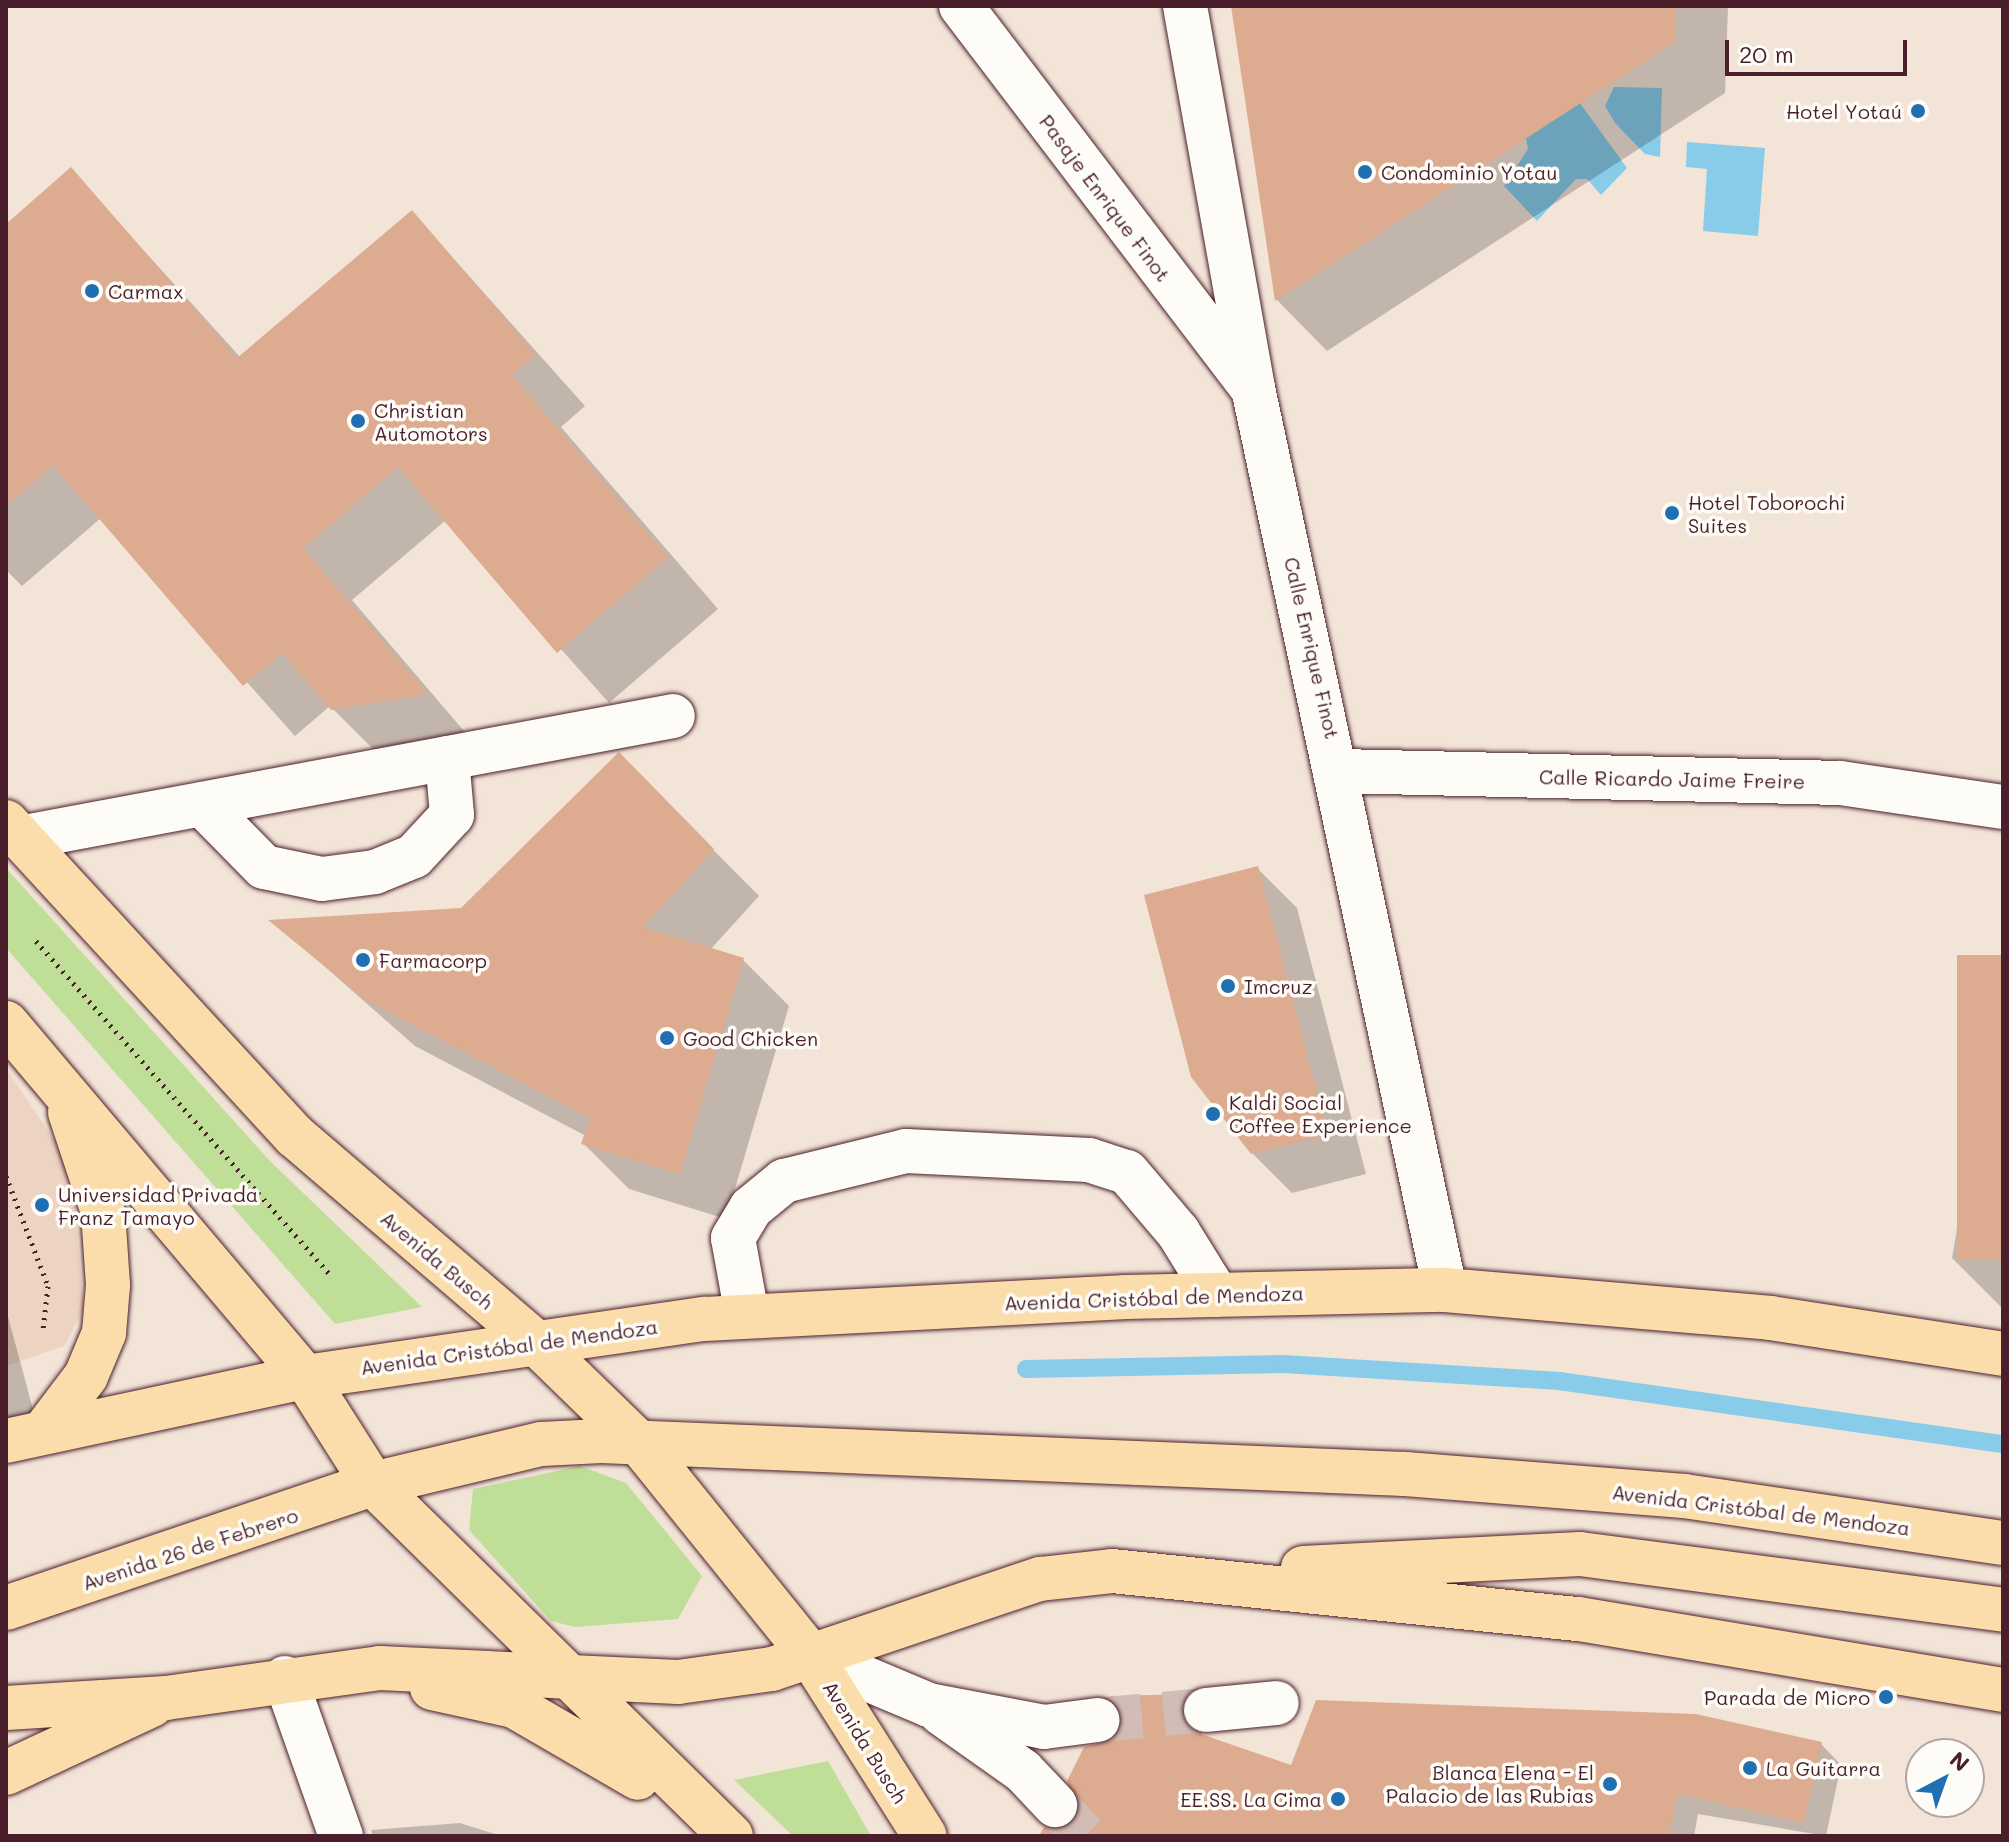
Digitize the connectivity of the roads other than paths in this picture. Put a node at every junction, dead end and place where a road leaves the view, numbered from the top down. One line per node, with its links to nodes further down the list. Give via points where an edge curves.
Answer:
1 (961, 6): 3 (street, Pasaje Enrique Finot)
2 (1185, 6): 3 (street, Calle Enrique Finot)
3 (1253, 388): 6 (street, Calle Enrique Finot)
4 (673, 716): 5 (street)
5 (447, 758): 7 (street); 7 (street, via 452,815 414,856 375,872 322,879 264,867)
6 (1339, 771): 8 (street, Calle Ricardo Jaime Freire, via 1840,783); 12 (street, Calle Enrique Finot)
7 (202, 804): 9 (street)
8 (2003, 807)
9 (13, 830): 15 (main road, Avenida Busch, via 295,1136)
10 (6, 1023): 11 (main road)
11 (63, 1091): 17 (main road); 18 (main road, via 103,1212 108,1285 104,1333 86,1376)
12 (1445, 1290): 13 (main road, Avenida Cristóbal de Mendoza); 16 (main road, Avenida Cristóbal de Mendoza, via 1771,1318)
13 (1217, 1295): 14 (main road, Avenida Cristóbal de Mendoza); 14 (street, via 1178,1232 1127,1172 1089,1160 906,1151 784,1181 751,1208 733,1238)
14 (747, 1315): 15 (main road, Avenida Cristóbal de Mendoza)
15 (535, 1342): 17 (main road, Avenida Cristóbal de Mendoza); 19 (main road, Avenida Busch)
16 (2003, 1354)
17 (305, 1377): 18 (main road); 20 (main road)
18 (25, 1436)
19 (640, 1444): 20 (main road, Avenida Cristóbal de Mendoza, via 541,1444); 21 (main road, Avenida Cristóbal de Mendoza, via 1405,1474 1684,1496); 25 (main road, Avenida Busch)
20 (373, 1484): 23 (main road, Avenida 26 de Febrero); 27 (main road)
21 (2003, 1543)
22 (1181, 1575): 24 (main road, via 1580,1554); 25 (main road, via 1040,1579); 29 (main road, via 1579,1619)
23 (6, 1608)
24 (2003, 1610)
25 (810, 1655): 27 (main road, via 772,1669 678,1682); 32 (street); 40 (main road, Avenida Busch)
26 (352, 1671): 27 (main road); 28 (main road); 39 (main road, via 514,1706 591,1746)
27 (555, 1671): 39 (main road)
28 (285, 1678): 30 (main road); 38 (street)
29 (2003, 1690)
30 (166, 1698): 33 (main road); 36 (main road)
31 (1277, 1703): 34 (street)
32 (929, 1705): 35 (street, via 1044,1727); 37 (street, via 1023,1771)
33 (6, 1708)
34 (1206, 1710)
35 (1098, 1720)
36 (6, 1773)
37 (1055, 1805)
38 (341, 1836)
39 (728, 1836)
40 (925, 1836)

